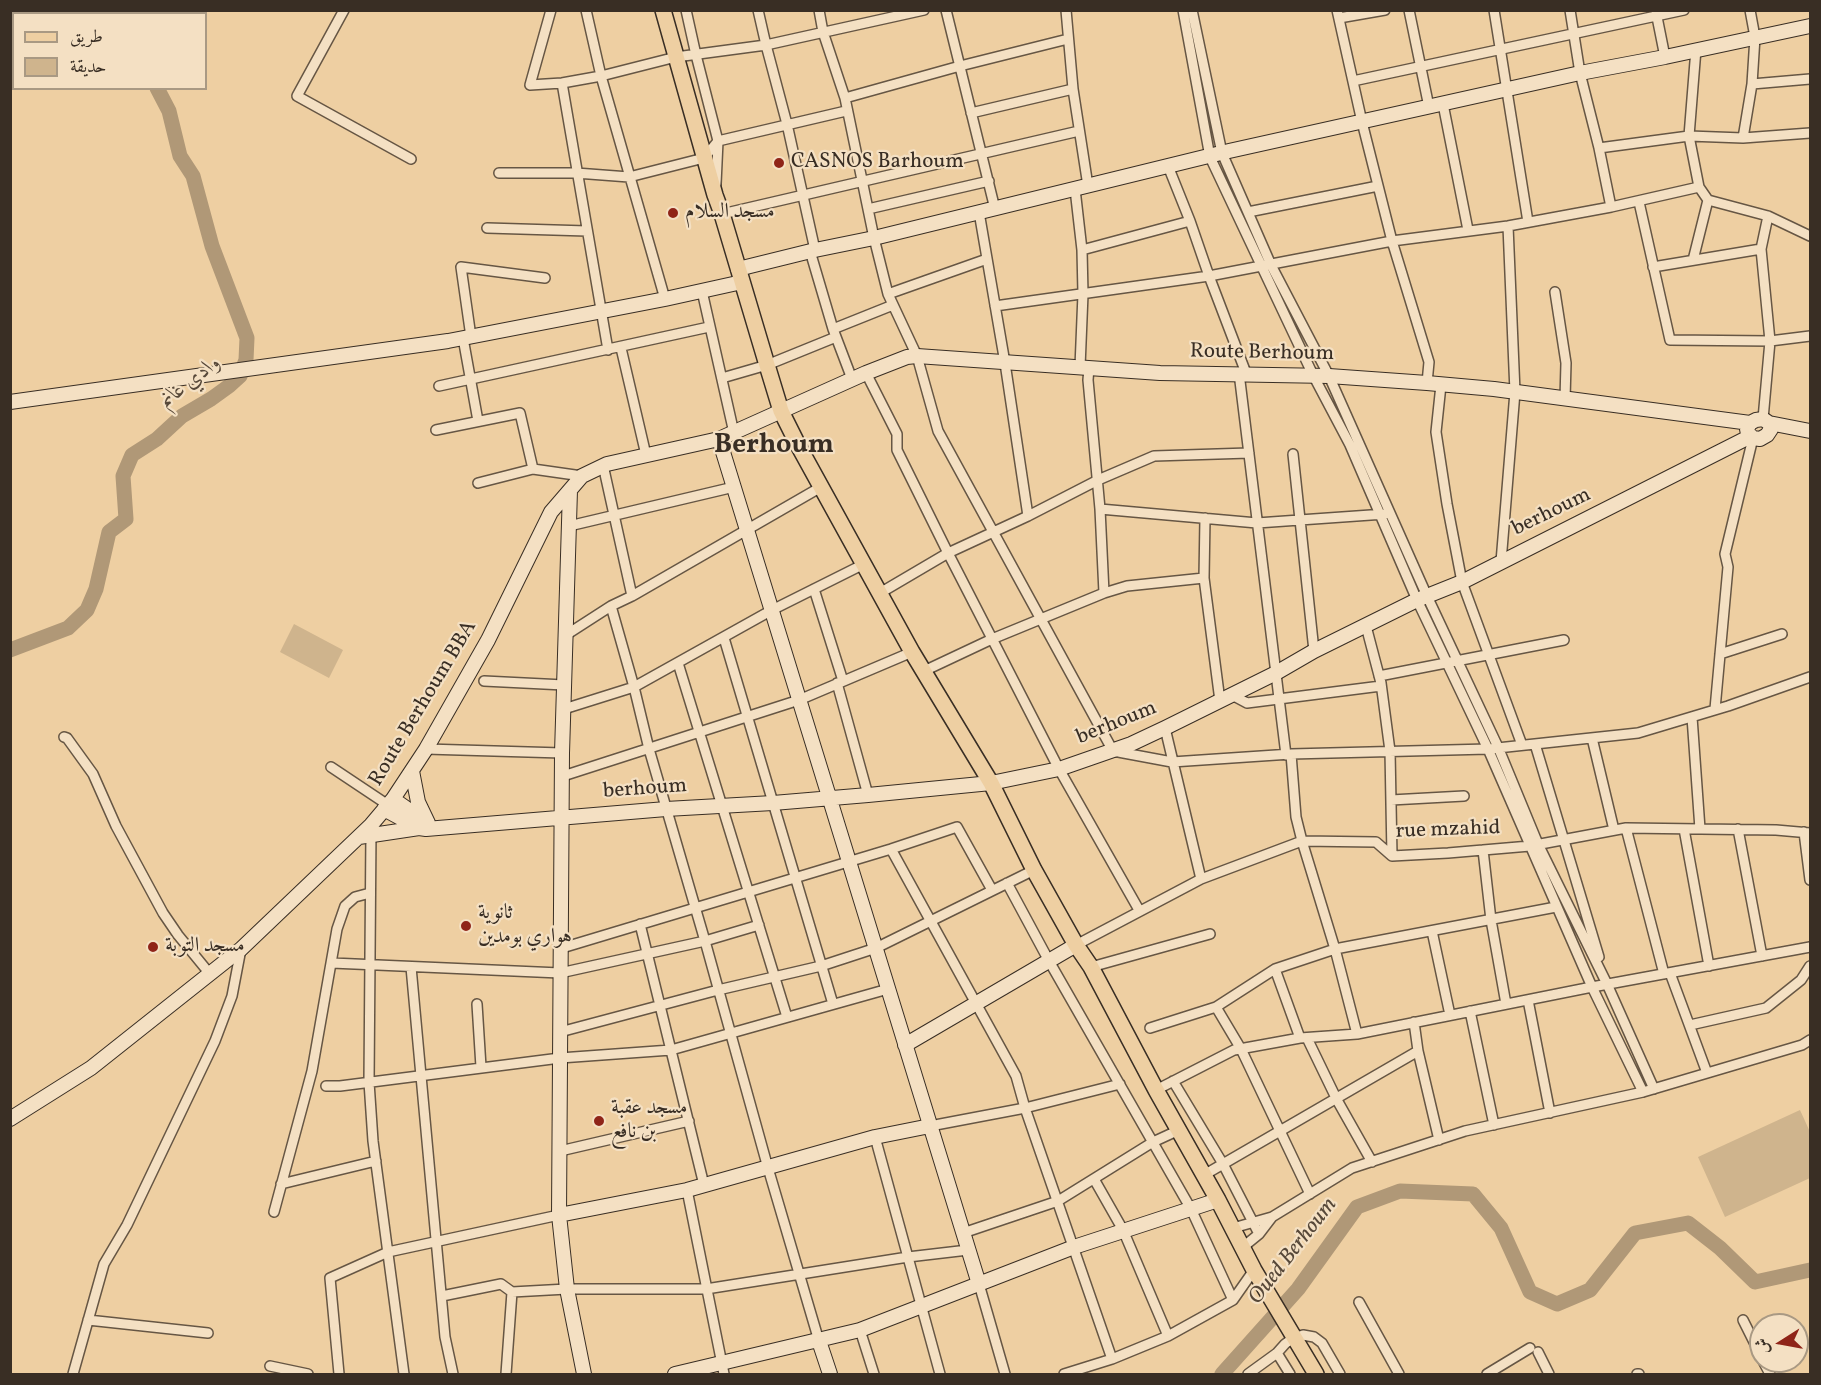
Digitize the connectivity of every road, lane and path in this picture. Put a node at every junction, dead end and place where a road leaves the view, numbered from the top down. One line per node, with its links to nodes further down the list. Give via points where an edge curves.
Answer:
1 (344, 10): 59 (street, via 297,96)
2 (551, 10): 39 (street, via 530,85)
3 (586, 10): 36 (street)
4 (663, 10): 31 (main road)
5 (686, 10): 30 (street)
6 (758, 10): 27 (street)
7 (819, 10): 23 (street)
8 (924, 10): 21 (street)
9 (946, 10): 33 (street)
10 (1066, 10): 26 (street)
11 (1183, 10): 57 (street)
12 (1192, 10): 57 (street)
13 (1385, 10): 20 (street)
14 (1409, 10): 34 (street)
15 (1494, 10): 28 (street)
16 (1570, 10): 24 (street)
17 (1684, 10): 19 (street)
18 (1750, 10): 25 (street)
19 (1657, 13): 24 (street); 32 (street)
20 (1338, 14): 38 (street)
21 (878, 15): 23 (street)
22 (1810, 26): 25 (street)
23 (823, 32): 27 (street); 43 (street)
24 (1574, 34): 28 (street); 35 (street)
25 (1755, 38): 29 (street); 40 (street)
26 (1068, 39): 33 (street); 41 (street)
27 (765, 45): 30 (street); 49 (street)
28 (1501, 49): 34 (street); 42 (street)
29 (1696, 49): 32 (street); 52 (street)
30 (696, 56): 31 (street); 54 (street)
31 (676, 57): 36 (street); 58 (main road)
32 (1665, 57): 35 (street)
33 (960, 66): 43 (street); 47 (street)
34 (1420, 66): 38 (street); 45 (street)
35 (1580, 73): 42 (street); 55 (street)
36 (601, 76): 39 (street); 63 (street)
37 (1810, 79): 40 (street)
38 (1353, 81): 48 (street)
39 (562, 83): 62 (street)
40 (1752, 84): 53 (street)
41 (1072, 89): 47 (street); 50 (street)
42 (1507, 90): 44 (street); 81 (street)
43 (845, 98): 46 (street)
44 (1443, 104): 45 (street); 84 (street)
45 (1429, 107): 48 (street)
46 (846, 111): 49 (street); 64 (street)
47 (971, 113): 56 (street)
48 (1362, 122): 57 (street); 66 (street)
49 (787, 124): 54 (street); 70 (street)
50 (1079, 131): 56 (street); 67 (street)
51 (1810, 133): 53 (street)
52 (1689, 136): 53 (street); 55 (street); 68 (street)
53 (1743, 138)
54 (718, 141): 58 (street); 69 (street)
55 (1599, 148): 73 (street)
56 (982, 154): 64 (street); 65 (street)
57 (1216, 155): 60 (street); 76 (street); 94 (street)
58 (705, 158): 63 (street); 69 (main road)
59 (411, 159)
60 (1168, 166): 67 (street); 80 (street)
61 (499, 173): 62 (street)
62 (576, 173): 63 (street); 85 (street)
63 (629, 177): 103 (street)
64 (862, 180): 70 (street); 74 (street)
65 (988, 181): 74 (street); 75 (street)
66 (1378, 186): 76 (street); 88 (street)
67 (1082, 187): 75 (street); 90 (street)
68 (1699, 187): 71 (street); 72 (street)
69 (715, 195): 78 (main road)
70 (802, 196): 78 (street); 91 (street)
71 (1708, 200): 79 (street); 93 (street)
72 (1639, 202): 73 (street); 95 (street)
73 (1611, 207): 81 (street)
74 (868, 209): 87 (street)
75 (995, 209): 77 (street)
76 (1248, 212): 94 (street)
77 (979, 213): 87 (street); 92 (street)
78 (722, 214): 96 (main road)
79 (1768, 216): 86 (street); 89 (street)
80 (1190, 221): 90 (street); 97 (street)
81 (1528, 222): 82 (street)
82 (1508, 226): 84 (street); 127 (street)
83 (487, 228): 85 (street)
84 (1468, 230): 88 (street)
85 (586, 231): 106 (street)
86 (1810, 236)
87 (874, 238): 91 (street); 101 (street)
88 (1392, 241): 94 (street); 125 (street)
89 (1761, 249): 93 (street); 111 (street)
90 (1082, 250): 102 (street)
91 (813, 251): 96 (street); 108 (street)
92 (987, 259): 101 (street); 105 (street)
93 (1693, 260): 95 (street)
94 (1266, 266): 97 (street); 120 (street); 121 (street)
95 (1653, 267): 111 (street, via 1670,340)
96 (740, 275): 99 (street); 116 (main road)
97 (1209, 276): 102 (street); 119 (street)
98 (545, 278): 110 (street, via 461,267)
99 (702, 291): 103 (street); 107 (street)
100 (1555, 292): 128 (street, via 1566,363)
101 (888, 294): 104 (street)
102 (1083, 294): 105 (street); 117 (street)
103 (665, 300): 106 (street)
104 (892, 305): 108 (street); 114 (street)
105 (995, 306): 115 (street)
106 (601, 312): 110 (street); 113 (street)
107 (709, 327): 112 (street); 122 (street)
108 (834, 333): 116 (street); 124 (street)
109 (1810, 336): 111 (street)
110 (467, 338): 123 (street); 129 (street)
111 (1770, 341): 132 (street)
112 (621, 348): 113 (street); 140 (street)
113 (608, 350): 123 (street)
114 (917, 356): 115 (street, Route Berhoum); 118 (street, Route Berhoum); 159 (street, via 938,431)
115 (1005, 363): 117 (street, Route Berhoum); 153 (street)
116 (767, 365): 122 (street); 130 (main road)
117 (1085, 368): 119 (street, Route Berhoum); 144 (street)
118 (866, 373): 124 (street, Route Berhoum); 160 (street, via 897,434 897,450)
119 (1243, 373): 120 (street, Route Berhoum); 138 (street)
120 (1313, 375): 121 (street, Route Berhoum); 151 (street)
121 (1329, 375): 125 (street, Route Berhoum); 150 (street)
122 (722, 378): 135 (street)
123 (471, 379): 126 (street); 131 (street)
124 (852, 379): 130 (street, Route Berhoum)
125 (1434, 384): 127 (street, Route Berhoum); 164 (street, via 1436,432)
126 (439, 386)
127 (1515, 392): 128 (street, Route Berhoum); 161 (street)
128 (1565, 399): 132 (street, Route Berhoum)
129 (10, 402)
130 (782, 411): 135 (street, Route Berhoum BBA); 147 (main road)
131 (478, 421): 133 (street); 142 (street, via 520,413)
132 (1759, 429): 134 (street); 136 (street); 161 (street, berhoum); 181 (street, via 1725,554 1728,567)
133 (436, 430)
134 (1810, 431)
135 (734, 433): 137 (street, Route Berhoum BBA)
136 (1810, 435)
137 (719, 439): 140 (street, Route Berhoum BBA); 146 (street)
138 (1249, 453): 144 (street, via 1154,456); 156 (street)
139 (1293, 454): 155 (street)
140 (646, 455): 141 (street, Route Berhoum BBA)
141 (603, 465): 143 (street, Route Berhoum BBA); 152 (street)
142 (533, 469): 143 (street); 145 (street)
143 (582, 476): 148 (street, Route Berhoum BBA)
144 (1098, 480): 149 (street); 153 (street)
145 (478, 483)
146 (734, 487): 152 (street); 158 (street)
147 (821, 487): 158 (street); 162 (main road)
148 (570, 490): 157 (street); 208 (street, Route Berhoum BBA, via 551,512 488,640)
149 (1100, 509): 154 (street); 167 (street)
150 (1390, 513): 151 (street); 169 (street)
151 (1380, 514): 155 (street); 169 (street)
152 (614, 516): 157 (street); 168 (street)
153 (1028, 516): 159 (street)
154 (1205, 518): 156 (street); 163 (street)
155 (1300, 519): 156 (street); 179 (street)
156 (1257, 522): 186 (street)
157 (569, 526): 175 (street)
158 (748, 529): 168 (street); 171 (street)
159 (993, 531): 160 (street); 172 (street)
160 (948, 553): 166 (street); 177 (street)
161 (1501, 562): 164 (street, berhoum)
162 (864, 564): 165 (street); 166 (main road)
163 (1204, 578): 167 (street, via 1127,586); 194 (street)
164 (1462, 582): 169 (street, berhoum); 182 (street)
165 (814, 589): 171 (street); 190 (street)
166 (880, 593): 180 (main road)
167 (1104, 593): 172 (street)
168 (633, 596): 170 (street)
169 (1422, 598): 173 (street, berhoum); 183 (street)
170 (611, 606): 175 (street); 193 (street)
171 (772, 610): 176 (street); 196 (street)
172 (1041, 619): 177 (street); 210 (street)
173 (1366, 626): 179 (street, berhoum); 187 (street)
174 (1782, 634): 181 (street)
175 (566, 635): 191 (street)
176 (724, 638): 184 (street); 199 (street)
177 (992, 639): 185 (street); 216 (street)
178 (1564, 640): 182 (street)
179 (1314, 651): 186 (street, berhoum)
180 (912, 652): 185 (main road); 190 (street)
181 (1720, 654): 198 (street)
182 (1490, 655): 183 (street); 206 (street)
183 (1452, 662): 187 (street); 207 (street)
184 (678, 663): 193 (street); 202 (street)
185 (924, 671): 219 (main road)
186 (1276, 673): 194 (street, berhoum); 195 (street)
187 (1379, 676): 192 (street)
188 (1810, 677): 198 (street)
189 (484, 681): 191 (street)
190 (840, 682): 196 (street); 220 (street)
191 (564, 686): 197 (street)
192 (1381, 686): 195 (street); 211 (street)
193 (634, 687): 197 (street); 209 (street)
194 (1226, 698): 195 (street, via 1247,703); 201 (street, berhoum)
195 (1279, 699): 213 (street)
196 (799, 700): 199 (street); 222 (street)
197 (564, 710): 212 (street)
198 (1715, 710): 200 (street)
199 (747, 717): 202 (street); 224 (street)
200 (1692, 717): 204 (street, via 1638,733); 232 (street)
201 (1165, 728): 210 (street, berhoum); 214 (street)
202 (699, 732): 209 (street); 226 (street)
203 (64, 737): 281 (street, via 93,774 163,913)
204 (1592, 738): 205 (street); 234 (street)
205 (1535, 744): 206 (street); 237 (street)
206 (1522, 745): 207 (street)
207 (1493, 748): 211 (street); 239 (street)
208 (426, 749): 212 (street); 217 (street, Route Berhoum BBA)
209 (649, 749): 218 (street); 227 (street)
210 (1113, 751): 214 (street); 216 (street, berhoum)
211 (1390, 751): 213 (street); 223 (street)
212 (562, 753): 218 (street)
213 (1288, 754): 214 (street); 238 (street)
214 (1172, 762): 246 (street)
215 (331, 766): 225 (street)
216 (1059, 769): 219 (street, berhoum); 254 (street)
217 (412, 771): 225 (street, Route Berhoum BBA); 229 (street)
218 (563, 776): 228 (street)
219 (991, 783): 220 (street, berhoum); 244 (main road)
220 (868, 795): 222 (street, berhoum)
221 (1464, 796): 223 (street)
222 (830, 798): 224 (street, berhoum); 243 (street)
223 (1391, 800): 242 (street)
224 (773, 803): 226 (street, berhoum); 245 (street)
225 (388, 805): 229 (street); 235 (street, Route Berhoum BBA)
226 (722, 807): 227 (street, berhoum); 251 (street)
227 (666, 809): 228 (street, berhoum); 252 (street)
228 (562, 818): 229 (street, berhoum); 264 (street)
229 (427, 827): 235 (street, berhoum)
230 (1626, 828): 231 (street, rue mzahid); 234 (street, rue mzahid); 280 (street)
231 (1684, 828): 232 (street, rue mzahid); 274 (street)
232 (1700, 829): 233 (street, rue mzahid)
233 (1738, 829): 236 (street, rue mzahid); 269 (street)
234 (1614, 830): 237 (street, rue mzahid)
235 (367, 832): 250 (street); 266 (street, Route Berhoum BBA)
236 (1807, 832): 247 (street)
237 (1564, 839): 239 (street, rue mzahid); 283 (street)
238 (1302, 841): 242 (street, rue mzahid, via 1376,842); 246 (street, rue mzahid); 267 (street)
239 (1534, 845): 241 (street, rue mzahid); 253 (street); 283 (street)
240 (891, 849): 243 (street); 249 (street, via 957,827); 256 (street)
241 (1483, 850): 242 (street, rue mzahid); 255 (street)
242 (1392, 856)
243 (849, 862): 245 (street); 265 (street)
244 (1034, 870): 248 (street); 262 (main road)
245 (795, 878): 251 (street); 273 (street)
246 (1201, 879): 254 (street, rue mzahid)
247 (1810, 880)
248 (1007, 883): 249 (street); 270 (street)
249 (992, 890): 256 (street)
250 (370, 892): 271 (street, via 345,906); 272 (street)
251 (748, 892): 252 (street); 258 (street)
252 (695, 907): 257 (street); 261 (street)
253 (1556, 907): 255 (street); 284 (street)
254 (1139, 910): 262 (street, rue mzahid)
255 (1491, 920): 259 (street); 291 (street)
256 (931, 922): 265 (street); 290 (street)
257 (640, 924): 264 (street); 268 (street)
258 (759, 925): 261 (street); 282 (street)
259 (1432, 931): 267 (street); 295 (street)
260 (1210, 934): 277 (street)
261 (705, 941): 268 (street); 286 (street)
262 (1076, 945): 270 (street); 277 (main road)
263 (1810, 947): 269 (street)
264 (562, 948): 279 (street)
265 (876, 948): 273 (street); 285 (street)
266 (242, 949): 281 (street, Route Berhoum BBA); 370 (street, via 232,996 214,1041 127,1225 104,1264)
267 (1335, 949): 278 (street); 302 (street)
268 (647, 953): 279 (street); 292 (street)
269 (1762, 956): 274 (street)
270 (1048, 961): 290 (street); 315 (street)
271 (332, 963): 272 (street); 339 (street, via 312,1071)
272 (369, 966): 276 (street); 314 (street)
273 (821, 966): 282 (street); 289 (street)
274 (1709, 966): 280 (street)
275 (1810, 966): 298 (street, via 1801,980 1766,1008)
276 (411, 967): 279 (street); 312 (street)
277 (1091, 967): 318 (main road)
278 (1275, 969): 293 (street); 303 (street)
279 (560, 973): 300 (street)
280 (1667, 973): 283 (street); 298 (street)
281 (210, 974): 323 (street, Route Berhoum BBA, via 91,1068)
282 (775, 978): 286 (street); 296 (street)
283 (1607, 984): 284 (street); 317 (street)
284 (1592, 987): 287 (street); 319 (street)
285 (888, 989): 289 (street); 305 (street)
286 (718, 990): 292 (street); 301 (street)
287 (1528, 1000): 291 (street); 322 (street)
288 (477, 1004): 310 (street)
289 (833, 1004): 296 (street)
290 (976, 1004): 305 (street); 321 (street, via 1016,1076)
291 (1506, 1004): 294 (street)
292 (660, 1007): 300 (street); 307 (street)
293 (1216, 1007): 299 (street); 306 (street)
294 (1470, 1011): 295 (street); 325 (street)
295 (1450, 1015): 297 (street)
296 (787, 1017): 301 (street)
297 (1414, 1022): 302 (street); 308 (street)
298 (1690, 1025): 311 (street)
299 (1150, 1028)
300 (560, 1032): 309 (street)
301 (731, 1034): 307 (street); 336 (street)
302 (1357, 1034): 303 (street)
303 (1304, 1038): 306 (street); 320 (street)
304 (1810, 1040): 311 (street)
305 (905, 1045): 326 (street)
306 (1241, 1048): 313 (street); 328 (street)
307 (671, 1050): 309 (street); 324 (street)
308 (1418, 1051): 320 (street); 330 (street)
309 (560, 1058): 310 (street); 332 (street)
310 (481, 1067): 312 (street)
311 (1707, 1073): 317 (street)
312 (421, 1075): 314 (street); 354 (street)
313 (1173, 1081): 318 (street); 335 (street)
314 (369, 1082): 316 (street); 333 (street)
315 (1120, 1084): 321 (street); 331 (street)
316 (326, 1086)
317 (1654, 1089): 319 (street)
318 (1156, 1090): 327 (main road)
319 (1643, 1092): 322 (street)
320 (1336, 1100): 328 (street); 334 (street)
321 (1025, 1108): 326 (street); 344 (street)
322 (1550, 1113): 325 (street)
323 (10, 1119)
324 (688, 1121): 332 (street); 340 (street)
325 (1494, 1125): 330 (street)
326 (930, 1126): 329 (street); 352 (street)
327 (1179, 1130): 331 (street); 337 (main road)
328 (1281, 1130): 335 (street); 342 (street)
329 (875, 1137): 336 (street); 359 (street)
330 (1439, 1140): 334 (street)
331 (1154, 1142): 338 (street); 345 (street)
332 (560, 1151): 347 (street)
333 (376, 1161): 339 (street); 358 (street)
334 (1372, 1162): 342 (street, via 1352,1168)
335 (1223, 1164): 337 (street); 349 (street)
336 (768, 1168): 340 (street); 361 (street)
337 (1204, 1175): 343 (main road)
338 (1094, 1179): 344 (street); 351 (street)
339 (281, 1184): 346 (street)
340 (704, 1185): 341 (street)
341 (687, 1190): 347 (street); 364 (street)
342 (1310, 1194): 348 (street)
343 (1218, 1200): 345 (street); 350 (main road)
344 (1058, 1202): 352 (street); 355 (street)
345 (1191, 1209): 351 (street); 367 (street)
346 (274, 1212)
347 (559, 1215): 354 (street); 363 (street)
348 (1272, 1217): 349 (street); 353 (street)
349 (1253, 1222): 350 (street); 353 (street)
350 (1233, 1228): 356 (main road)
351 (1123, 1230): 355 (street); 376 (street)
352 (963, 1233): 357 (street)
353 (1259, 1234): 356 (street)
354 (437, 1240): 358 (street); 366 (street)
355 (1074, 1246): 362 (street); 379 (street)
356 (1243, 1247): 360 (main road)
357 (968, 1250): 359 (street); 362 (street)
358 (388, 1252): 384 (street, via 330,1278); 385 (street)
359 (908, 1257): 361 (street); 369 (street)
360 (1254, 1270): 367 (street); 375 (main road)
361 (799, 1274): 364 (street); 377 (street)
362 (979, 1284): 369 (street); 393 (street)
363 (567, 1289): 364 (street); 365 (street); 388 (street)
364 (706, 1289): 381 (street)
365 (512, 1292): 366 (street, via 501,1284); 387 (street)
366 (442, 1296): 386 (street)
367 (1233, 1300): 376 (street)
368 (1359, 1302): 399 (street)
369 (921, 1306): 372 (street); 392 (street)
370 (87, 1320): 374 (street); 382 (street)
371 (1743, 1320): 373 (street)
372 (860, 1330): 377 (street); 391 (street)
373 (1749, 1332)
374 (208, 1333)
375 (1290, 1333): 378 (street); 397 (main road); 398 (street, via 1318,1339)
376 (1168, 1336): 379 (street)
377 (819, 1341): 381 (street); 390 (street)
378 (1277, 1353): 395 (street); 396 (street)
379 (1112, 1359): 394 (street)
380 (270, 1366): 383 (street)
381 (723, 1368): 389 (street)
382 (73, 1374)
383 (308, 1374)
384 (339, 1374)
385 (404, 1374)
386 (453, 1374)
387 (506, 1374)
388 (584, 1374)
389 (675, 1374)
390 (830, 1374)
391 (874, 1374)
392 (940, 1374)
393 (1005, 1374)
394 (1064, 1374)
395 (1248, 1374)
396 (1290, 1374)
397 (1316, 1374)
398 (1340, 1374)
399 (1398, 1374)
400 (1487, 1374): 401 (street, via 1534,1350)
401 (1549, 1374)

